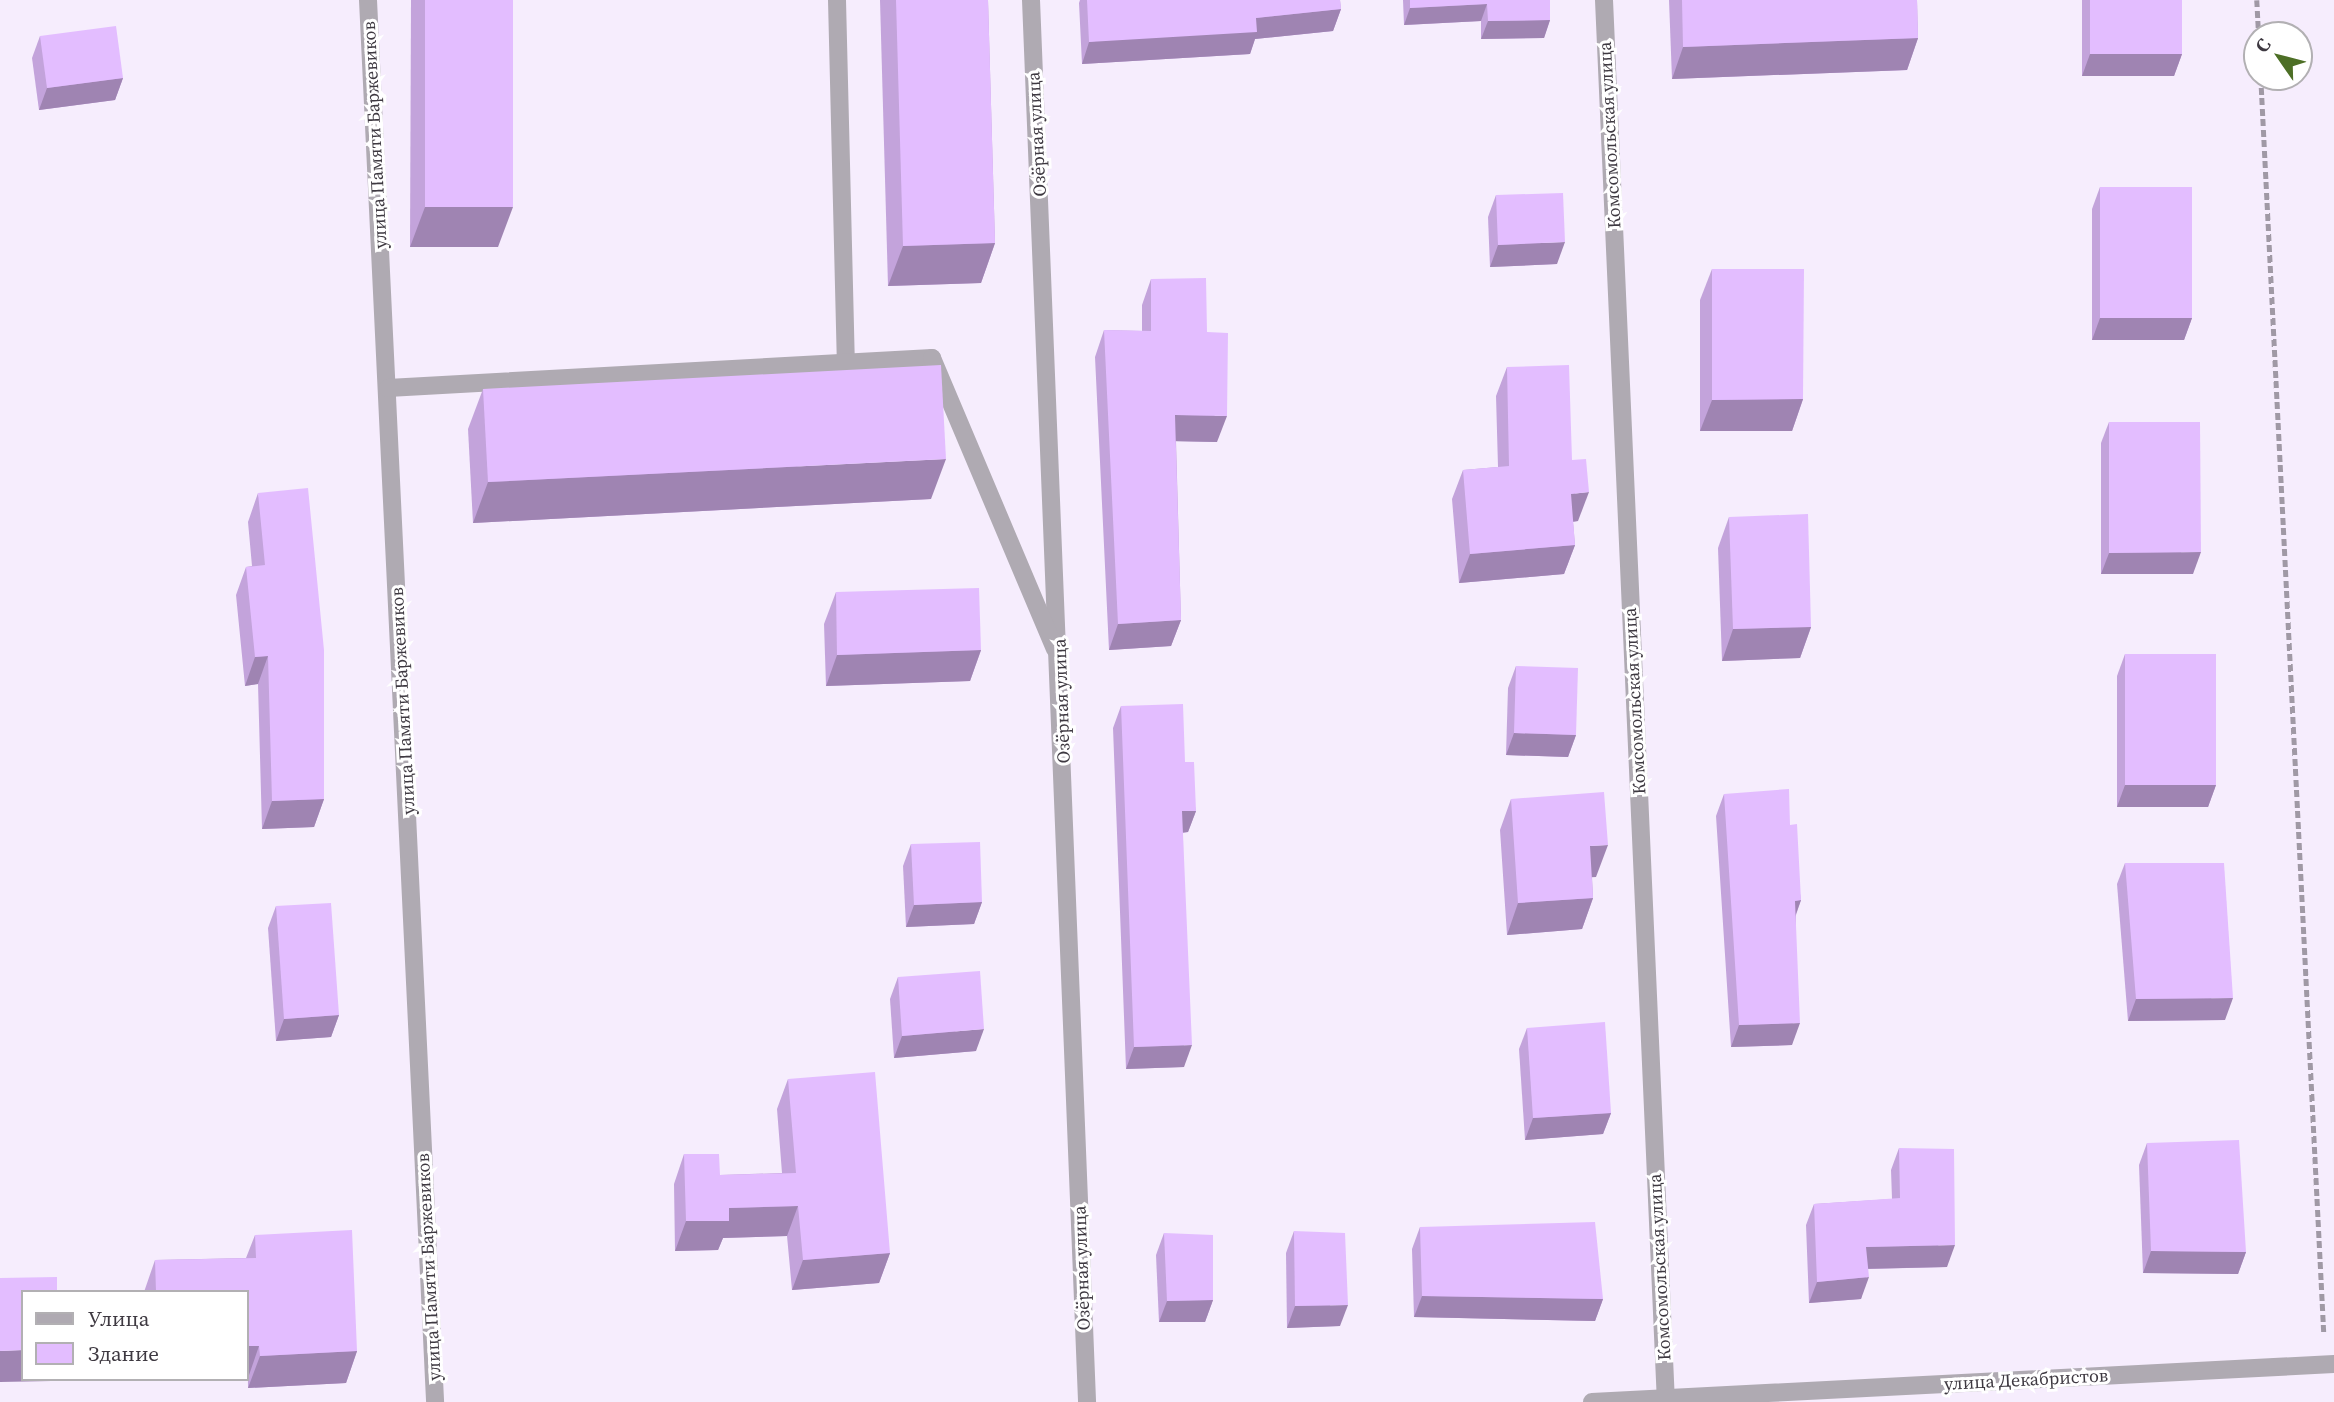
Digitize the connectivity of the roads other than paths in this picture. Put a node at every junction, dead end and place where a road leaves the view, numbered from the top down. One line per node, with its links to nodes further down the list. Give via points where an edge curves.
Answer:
1 (368, 0): 6 (street, улица Памяти Баржевиков)
2 (837, 0): 5 (street)
3 (1031, 0): 7 (street, Озёрная улица)
4 (1604, 0): 9 (street, Комсомольская улица)
5 (846, 362): 6 (street); 7 (street, via 932,358)
6 (388, 387): 10 (street, улица Памяти Баржевиков)
7 (1060, 662): 11 (street, Озёрная улица)
8 (2330, 1364): 9 (street, улица Декабристов)
9 (1666, 1400): 12 (street, улица Декабристов)
10 (435, 1402)
11 (1087, 1402)
12 (1592, 1402)

